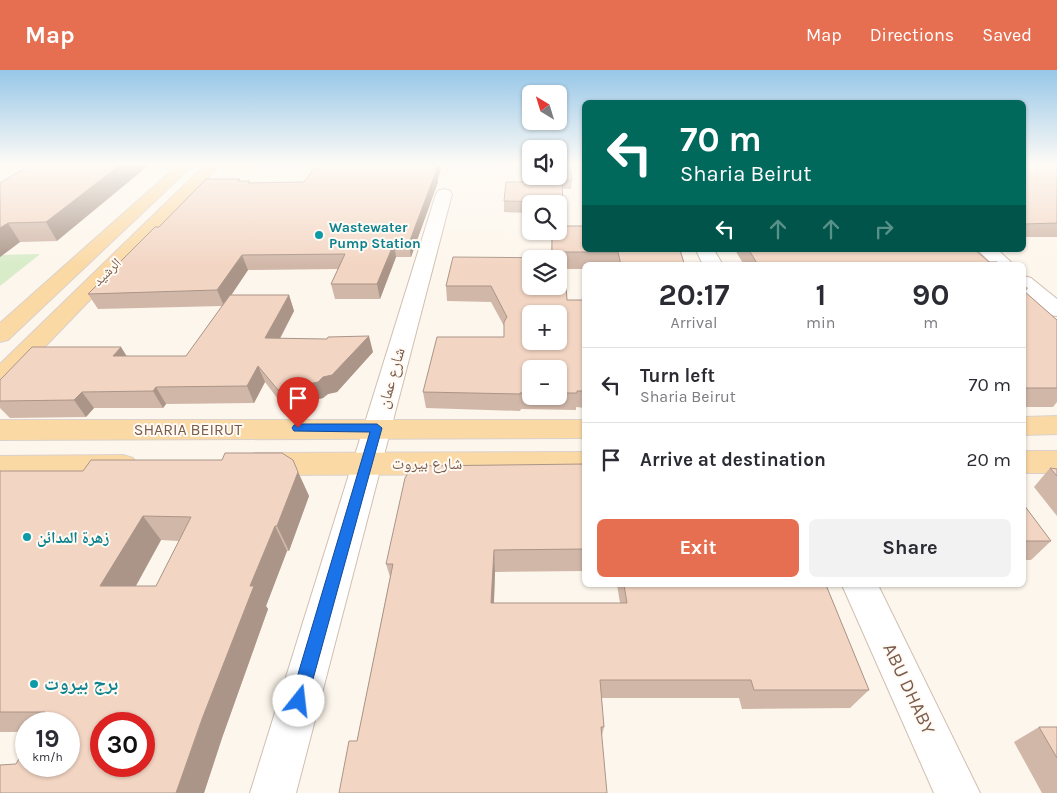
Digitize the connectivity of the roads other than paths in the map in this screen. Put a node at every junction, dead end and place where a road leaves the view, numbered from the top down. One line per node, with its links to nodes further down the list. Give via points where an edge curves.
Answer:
1 (149, 199): 8 (main road, الرشيد)
2 (179, 199): 9 (main road, الرشيد)
3 (443, 199): 12 (street, شارع عمان)
4 (989, 252): 5 (street)
5 (1001, 262)
6 (1026, 284): 7 (street)
7 (1057, 310)
8 (0, 335)
9 (0, 378)
10 (1057, 425): 11 (main road)
11 (1026, 426)
12 (377, 428): 13 (main road); 14 (main road, SHARIA BEIRUT); 15 (street, شارع عمان)
13 (582, 429)
14 (0, 430)
15 (367, 462): 18 (main road, شارع بيروت); 19 (main road, شارع بيروت); 23 (street, شارع عمان)
16 (1026, 462): 17 (main road)
17 (1057, 462)
18 (582, 463)
19 (228, 464)
20 (149, 465): 21 (main road)
21 (0, 467)
22 (861, 587): 24 (street, ABU DHABY)
23 (273, 793)
24 (957, 793)

